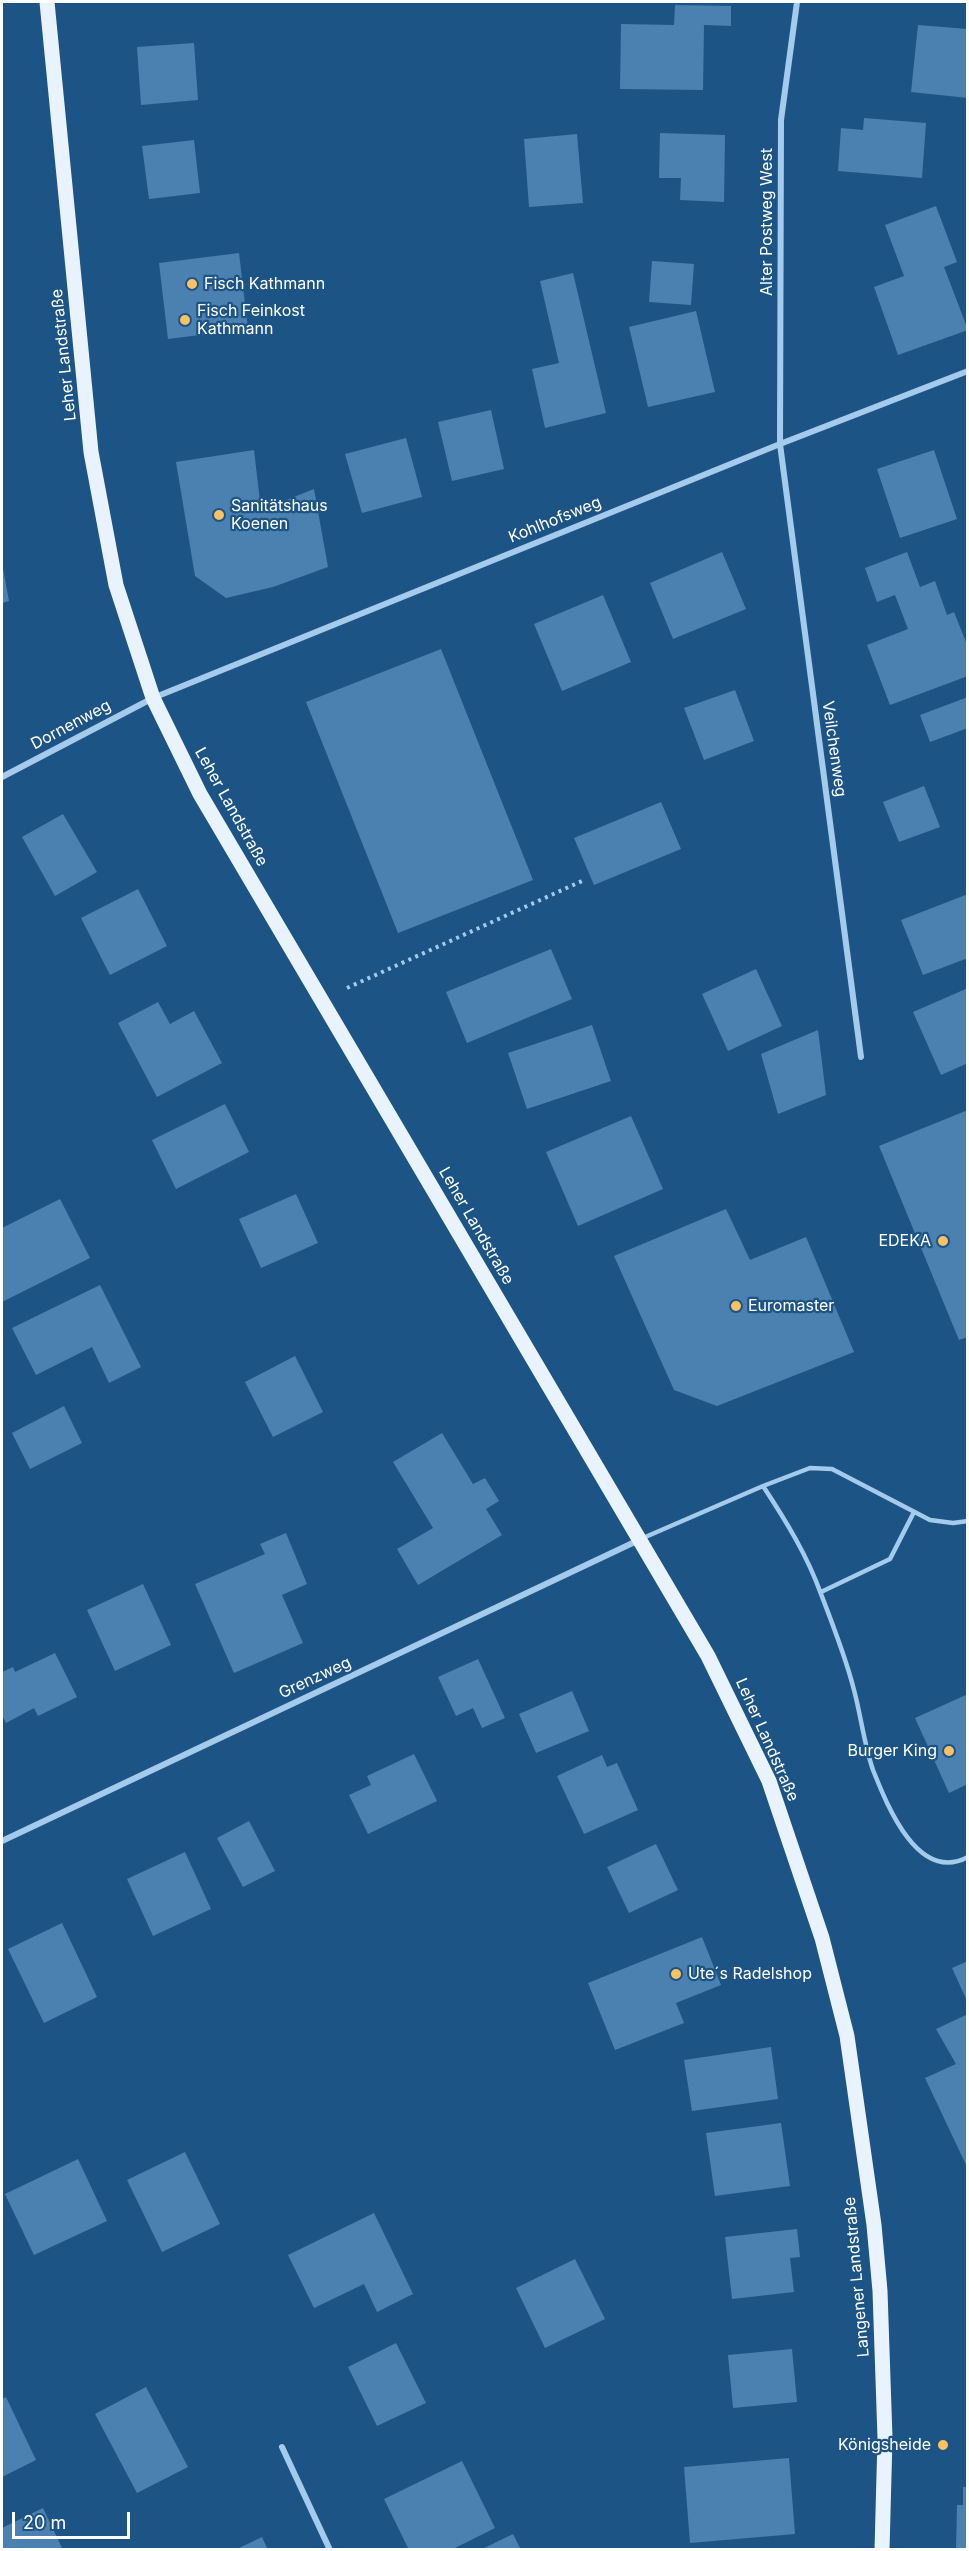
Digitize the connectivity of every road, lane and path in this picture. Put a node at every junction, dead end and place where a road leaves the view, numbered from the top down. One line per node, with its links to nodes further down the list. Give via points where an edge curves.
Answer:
1 (47, 2): 5 (main road, Leher Landstraße, via 91,452 116,585)
2 (797, 2): 4 (street, Alter Postweg West, via 781,120)
3 (968, 371): 4 (street, Kohlhofsweg)
4 (780, 444): 5 (street, Kohlhofsweg); 9 (street, Veilchenweg)
5 (153, 698): 6 (street, Dornenweg); 8 (main road, Leher Landstraße, via 200,794)
6 (2, 777)
7 (582, 881): 8 (path)
8 (322, 1000): 13 (main road, Leher Landstraße)
9 (861, 1058)
10 (763, 1486): 11 (lane, via 810,1468 832,1469); 13 (lane); 14 (lane, via 799,1543)
11 (914, 1512): 12 (lane, via 930,1520); 14 (lane, via 890,1559)
12 (968, 1521)
13 (641, 1539): 15 (street, Grenzweg); 17 (main road, Leher Landstraße, via 708,1656 769,1781)
14 (821, 1592): 16 (lane, via 854,1690 873,1769 897,1824 923,1855 939,1862)
15 (2, 1840)
16 (968, 1857)
17 (830, 1968): 20 (main road, Langener Landstraße, via 847,2037 880,2291 885,2438)
18 (282, 2447): 19 (street)
19 (330, 2550)
20 (882, 2550)

